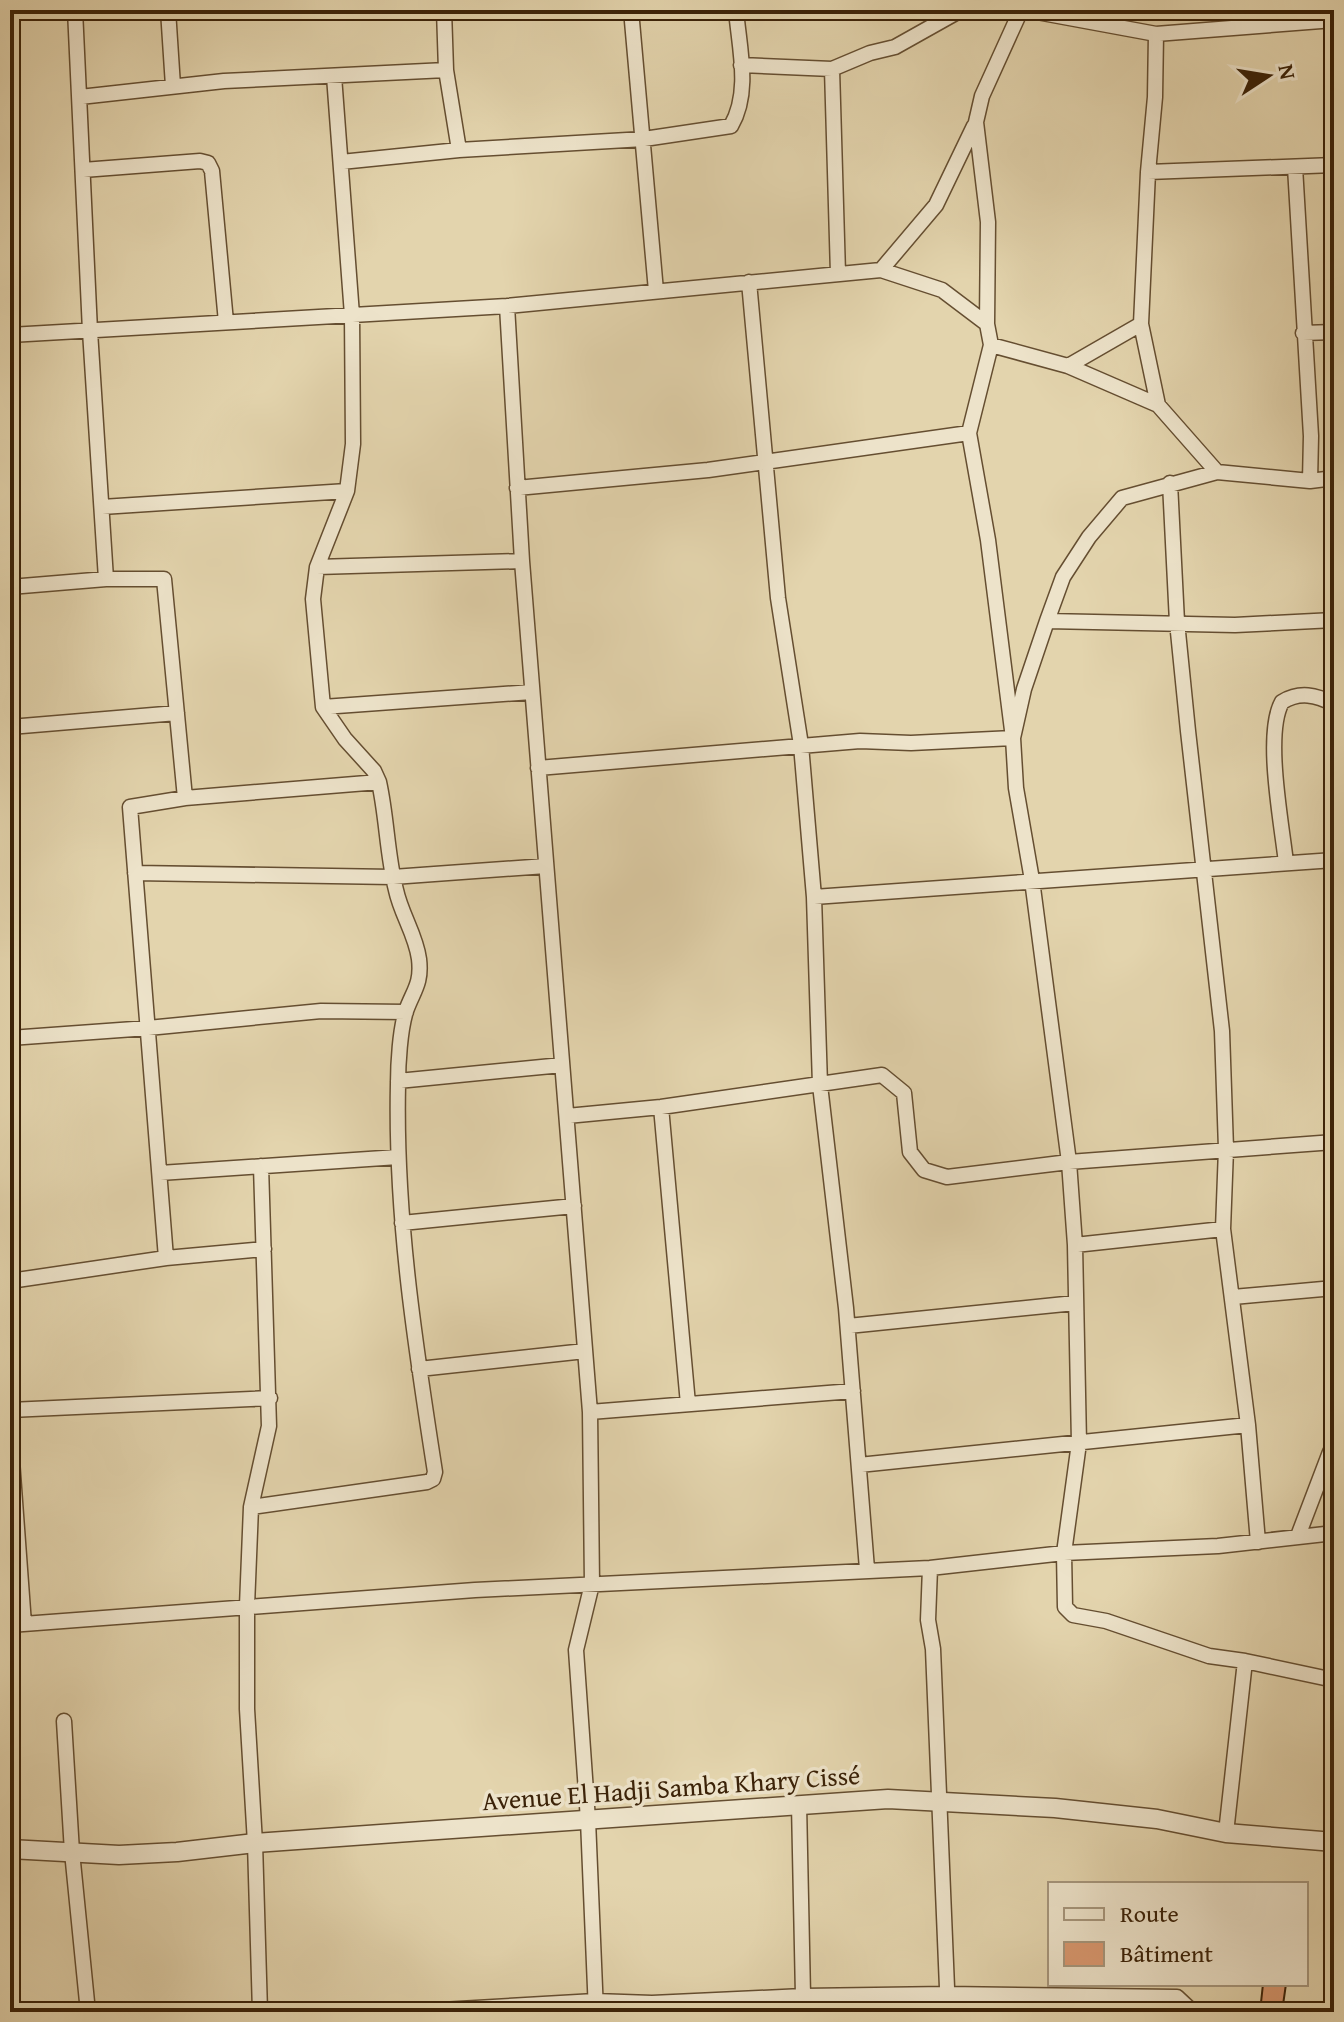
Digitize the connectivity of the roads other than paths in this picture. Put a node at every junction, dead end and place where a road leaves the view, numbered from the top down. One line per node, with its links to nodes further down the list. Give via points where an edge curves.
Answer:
1 (75, 10): 16 (street)
2 (168, 10): 15 (street)
3 (444, 10): 13 (street)
4 (631, 10): 18 (street)
5 (736, 10): 11 (street)
6 (961, 10): 12 (street, via 895,47)
7 (1023, 10): 10 (street); 17 (street, via 982,96)
8 (1285, 17): 9 (street); 10 (street)
9 (1334, 20)
10 (1156, 34): 24 (street)
11 (741, 65): 12 (street); 18 (street, via 741,98 731,126)
12 (832, 69): 26 (street)
13 (446, 70): 14 (street); 19 (street)
14 (334, 76): 15 (street); 20 (street)
15 (173, 86): 16 (street)
16 (80, 97): 23 (street)
17 (976, 122): 25 (street, via 936,205); 32 (street, via 988,222)
18 (644, 139): 19 (street); 28 (street)
19 (459, 150): 20 (street)
20 (341, 162): 30 (street)
21 (1334, 165): 22 (street)
22 (1295, 167): 24 (street); 36 (street)
23 (83, 170): 31 (street, via 208,163); 34 (street)
24 (1148, 172): 33 (street)
25 (881, 270): 26 (street); 32 (street, via 942,290)
26 (838, 274): 27 (street)
27 (749, 282): 28 (street); 42 (street)
28 (656, 291): 29 (street)
29 (507, 306): 30 (street); 47 (street)
30 (352, 315): 31 (street); 48 (street, via 353,444)
31 (226, 322): 34 (street)
32 (987, 324): 38 (street)
33 (1141, 324): 39 (street); 40 (street)
34 (90, 331): 37 (street); 49 (street)
35 (1334, 332): 36 (street)
36 (1303, 333): 45 (street)
37 (10, 335)
38 (991, 345): 39 (street); 41 (street)
39 (1068, 366): 40 (street)
40 (1158, 405): 43 (street)
41 (969, 433): 42 (street); 62 (street)
42 (767, 462): 47 (street); 63 (street, via 778,598)
43 (1217, 472): 45 (street); 46 (street)
44 (1334, 478): 45 (street)
45 (1310, 481)
46 (1170, 483): 55 (street, via 1122,498 1063,577); 56 (street)
47 (517, 488): 50 (street)
48 (347, 491): 49 (street); 51 (street)
49 (102, 507): 52 (street)
50 (522, 561): 51 (street); 57 (street)
51 (317, 567): 59 (street, via 313,599)
52 (106, 579): 53 (street); 60 (street, via 164,580)
53 (10, 587)
54 (1334, 620): 56 (street)
55 (1047, 621): 56 (street); 62 (street)
56 (1177, 622): 70 (street)
57 (532, 692): 59 (street); 64 (street)
58 (1334, 704): 68 (street, via 1300,695 1282,702 1278,711 1275,753)
59 (323, 707): 65 (street)
60 (177, 713): 61 (street); 66 (street)
61 (10, 727)
62 (1013, 738): 63 (street); 73 (street)
63 (801, 745): 64 (street); 74 (street)
64 (538, 768): 69 (street)
65 (379, 782): 66 (street); 72 (street)
66 (185, 798): 71 (street, via 130,807)
67 (1334, 860): 68 (street)
68 (1286, 863): 70 (street)
69 (546, 866): 72 (street); 78 (street)
70 (1204, 871): 73 (street); 84 (street, via 1222,1031)
71 (135, 873): 72 (street); 76 (street)
72 (393, 877): 75 (street, via 419,958 417,989)
73 (1032, 880): 74 (street); 86 (street)
74 (814, 897): 80 (street)
75 (406, 1012): 76 (street, via 321,1011); 79 (street)
76 (148, 1028): 77 (street); 88 (street)
77 (10, 1038)
78 (562, 1065): 79 (street); 82 (street)
79 (398, 1081): 85 (street)
80 (820, 1085): 81 (street); 86 (street, via 882,1075 904,1093 910,1152 924,1170 947,1177); 99 (street)
81 (661, 1107): 82 (street); 104 (street)
82 (567, 1116): 89 (street)
83 (1334, 1142): 84 (street)
84 (1226, 1149): 86 (street); 91 (street)
85 (398, 1157): 87 (street); 90 (street)
86 (1069, 1162): 92 (street)
87 (261, 1166): 88 (street); 93 (street)
88 (160, 1173): 94 (street)
89 (574, 1206): 90 (street); 100 (street)
90 (402, 1223): 101 (street)
91 (1223, 1229): 92 (street); 97 (street)
92 (1075, 1245): 98 (street)
93 (264, 1249): 94 (street); 103 (street)
94 (166, 1258): 95 (street)
95 (10, 1281)
96 (1334, 1288): 97 (street)
97 (1233, 1297): 107 (street)
98 (1075, 1303): 99 (street); 109 (street)
99 (848, 1326): 102 (street)
100 (585, 1351): 101 (street); 106 (street)
101 (419, 1369): 112 (street, via 433,1479)
102 (853, 1391): 104 (street); 111 (street)
103 (270, 1398): 105 (street); 112 (street, via 267,1444)
104 (688, 1404): 106 (street)
105 (10, 1410)
106 (590, 1412): 119 (street)
107 (1248, 1425): 109 (street); 115 (street)
108 (10, 1433): 121 (street)
109 (1079, 1443): 111 (street); 116 (street)
110 (1334, 1448): 114 (street)
111 (859, 1465): 118 (street)
112 (251, 1507): 120 (street)
113 (1334, 1533): 114 (street)
114 (1298, 1536): 115 (street)
115 (1258, 1542): 116 (street)
116 (1064, 1553): 117 (street); 122 (street, via 1065,1607 1073,1615 1209,1656)
117 (930, 1568): 118 (street); 125 (street)
118 (867, 1569): 119 (street)
119 (592, 1584): 120 (street); 127 (street, via 576,1650)
120 (247, 1606): 121 (street); 130 (street)
121 (17, 1625)
122 (1245, 1661): 123 (street); 128 (street)
123 (1334, 1680)
124 (64, 1721): 132 (street)
125 (938, 1801): 126 (street, Avenue El Hadji Samba Khary Cissé); 128 (street, Avenue El Hadji Samba Khary Cissé, via 1157,1819); 133 (street)
126 (799, 1804): 127 (street, Avenue El Hadji Samba Khary Cissé); 134 (street)
127 (588, 1820): 130 (street, Avenue El Hadji Samba Khary Cissé); 135 (street)
128 (1226, 1833): 129 (street, Avenue El Hadji Samba Khary Cissé)
129 (1334, 1842)
130 (255, 1843): 132 (street, Avenue El Hadji Samba Khary Cissé, via 119,1855); 137 (street)
131 (10, 1849): 132 (street, Avenue El Hadji Samba Khary Cissé)
132 (72, 1852): 136 (street)
133 (947, 1994): 134 (street); 139 (street); 140 (street, via 1177,1997)
134 (803, 1996): 135 (street)
135 (595, 2007): 138 (street)
136 (88, 2012)
137 (260, 2012)
138 (407, 2012)
139 (948, 2012)
140 (1193, 2012)

